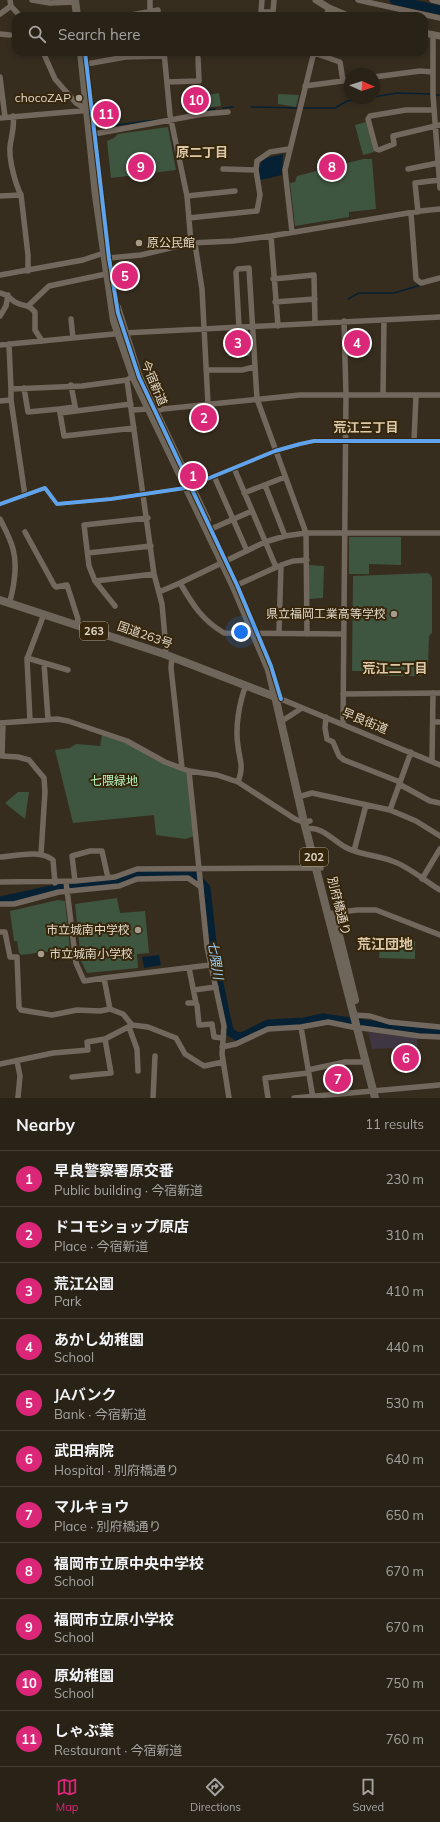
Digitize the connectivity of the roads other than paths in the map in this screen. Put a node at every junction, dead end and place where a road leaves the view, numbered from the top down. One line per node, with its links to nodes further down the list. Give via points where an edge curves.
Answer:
1 (32, 0): 8 (street, via 50,3)
2 (150, 0): 12 (street)
3 (262, 0): 4 (street, via 261,12 273,12)
4 (274, 0)
5 (316, 0): 11 (main road)
6 (358, 0): 19 (street)
7 (432, 0): 9 (street)
8 (77, 1): 14 (highway); 15 (highway)
9 (440, 2)
10 (10, 3): 13 (street); 20 (street)
11 (328, 5): 18 (main road)
12 (150, 11): 16 (street); 17 (street)
13 (17, 12)
14 (77, 12)
15 (81, 12)
16 (145, 12)
17 (158, 12)
18 (341, 12)
19 (413, 12)
20 (0, 14)
21 (428, 15): 22 (street)
22 (440, 18)
23 (0, 34): 24 (street)
24 (10, 35)
25 (437, 36): 35 (street)
26 (45, 56): 46 (street, via 55,79 76,103)
27 (82, 56): 46 (highway, 今宿新道 / 202)
28 (85, 56): 34 (highway, 今宿新道 / 202)
29 (145, 56): 34 (street)
30 (164, 56): 40 (street)
31 (313, 56): 43 (street)
32 (323, 56): 39 (street, via 340,62)
33 (198, 58): 40 (street, via 199,81)
34 (86, 64): 46 (highway, 今宿新道 / 202)
35 (433, 72): 36 (street, via 420,71); 38 (street)
36 (380, 76)
37 (0, 77): 42 (street)
38 (433, 80): 41 (street); 44 (street)
39 (343, 81): 43 (street)
40 (167, 82): 51 (street)
41 (440, 82)
42 (0, 85): 50 (street)
43 (305, 86): 54 (street)
44 (433, 95): 45 (street); 47 (street)
45 (440, 98)
46 (89, 110): 49 (street); 53 (highway, 今宿新道 / 202); 72 (highway, 今宿新道 / 202)
47 (434, 110): 52 (street); 52 (street, via 389,112 370,116 368,119 376,149 379,150 394,144 393,136)
48 (228, 112): 51 (street)
49 (13, 116): 50 (street); 62 (street, via 9,160)
50 (3, 117)
51 (171, 118): 53 (street); 64 (street)
52 (437, 125): 55 (street)
53 (94, 134): 72 (highway, 今宿新道 / 202)
54 (289, 149): 58 (street, via 262,156); 69 (street, via 285,170)
55 (438, 161): 57 (street); 59 (street)
56 (223, 169): 58 (street)
57 (408, 169)
58 (256, 170): 68 (street, via 260,195 257,211)
59 (439, 180): 60 (street); 66 (street, via 415,183)
60 (440, 188)
61 (235, 191): 64 (street)
62 (21, 195): 63 (street); 73 (street)
63 (0, 196)
64 (187, 196): 68 (street)
65 (440, 210): 66 (street)
66 (418, 212): 67 (street)
67 (411, 213): 69 (street); 76 (street, via 416,278 421,283)
68 (189, 218): 71 (street)
69 (292, 232): 70 (street)
70 (271, 236): 71 (street); 77 (street)
71 (193, 243): 72 (street, via 141,255); 92 (street, via 202,289)
72 (106, 255): 73 (street); 75 (highway, 今宿新道 / 202); 93 (highway, 今宿新道 / 202)
73 (28, 271): 74 (street)
74 (0, 274)
75 (106, 274): 82 (street, via 49,286); 93 (highway, 今宿新道 / 202)
76 (440, 278)
77 (273, 279): 80 (street, via 314,275); 81 (street)
78 (0, 293): 79 (street)
79 (8, 295): 82 (street, via 17,303); 83 (street, via 6,306)
80 (315, 299): 81 (street); 88 (street)
81 (275, 302): 89 (street)
82 (29, 305): 95 (street, via 35,312 35,330)
83 (0, 316)
84 (440, 317): 86 (street)
85 (71, 319): 94 (street)
86 (384, 320): 87 (street); 105 (street)
87 (344, 321): 88 (street); 104 (street)
88 (315, 323): 89 (street)
89 (278, 326): 91 (street)
90 (239, 327): 91 (street); 91 (street, via 236,272 238,269 249,268); 92 (street)
91 (251, 327): 98 (street)
92 (204, 329): 93 (street); 99 (street)
93 (121, 334): 94 (street); 100 (highway, 今宿新道 / 202); 115 (highway, 今宿新道 / 202)
94 (73, 338): 95 (street)
95 (42, 341): 96 (street)
96 (9, 344): 97 (street); 103 (street)
97 (0, 345)
98 (254, 367): 99 (street, via 242,370); 108 (street)
99 (206, 370): 112 (street)
100 (130, 378): 101 (street, via 82,386); 111 (street); 115 (highway, 今宿新道 / 202)
101 (71, 385): 102 (street); 113 (street)
102 (24, 388): 103 (street); 116 (street, via 28,412)
103 (11, 389): 109 (street)
104 (346, 395): 105 (street); 108 (street, via 300,395); 118 (street)
105 (383, 395): 106 (street)
106 (416, 395): 107 (street); 119 (street)
107 (440, 395)
108 (257, 399): 112 (street); 121 (street)
109 (11, 400): 110 (street); 129 (street)
110 (0, 401)
111 (131, 404): 113 (street); 114 (street)
112 (208, 404): 115 (street)
113 (75, 409): 116 (street)
114 (132, 410): 115 (street); 117 (street)
115 (151, 410): 126 (highway, 今宿新道 / 202)
116 (59, 411): 117 (street, via 64,436)
117 (134, 428): 128 (street)
118 (345, 441): 119 (street); 121 (street, via 314,441); 138 (street)
119 (414, 441): 120 (street)
120 (440, 441)
121 (275, 452): 122 (street); 124 (street)
122 (234, 468): 123 (street); 127 (street)
123 (214, 476): 126 (street); 134 (street)
124 (285, 477): 125 (street); 137 (street)
125 (265, 485): 127 (street); 140 (street)
126 (188, 487): 128 (street); 135 (highway, 今宿新道 / 202); 146 (highway, 今宿新道 / 202)
127 (244, 493): 131 (street)
128 (144, 494): 129 (street, via 57,504 45,488); 132 (street)
129 (25, 496): 130 (street)
130 (0, 504)
131 (252, 511): 134 (street); 141 (street)
132 (148, 518): 142 (street); 144 (street, via 84,525)
133 (0, 519): 154 (street, via 12,541 15,553 16,566)
134 (233, 519): 135 (street); 143 (street)
135 (211, 529): 146 (highway, 今宿新道 / 202)
136 (25, 532): 157 (street, via 54,585 56,587 67,584 78,619)
137 (306, 533): 138 (street); 140 (street); 145 (street)
138 (344, 533): 139 (street); 161 (street)
139 (440, 533)
140 (285, 536): 141 (street)
141 (265, 542): 143 (street); 147 (street)
142 (151, 546): 144 (street); 148 (street)
143 (247, 551): 146 (street)
144 (88, 552): 149 (street, via 89,566)
145 (307, 560): 147 (street); 160 (street)
146 (223, 562): 150 (street); 151 (highway, 今宿新道 / 202); 158 (highway, 今宿新道 / 202)
147 (278, 566): 151 (street); 159 (street)
148 (154, 574): 149 (street); 152 (street)
149 (95, 581): 155 (street)
150 (180, 583): 152 (street); 158 (street, via 196,610 210,625 224,633)
151 (238, 586): 158 (highway, 今宿新道 / 202)
152 (159, 592): 162 (street, via 165,634)
153 (0, 600): 154 (highway, 国道263号 / 263)
154 (9, 603): 156 (highway, 国道263号 / 263)
155 (114, 606)
156 (44, 614): 157 (highway, 国道263号 / 263); 164 (street)
157 (77, 625): 162 (highway, 国道263号 / 263)
158 (256, 633): 159 (street); 171 (highway, 今宿新道 / 202, via 271,666)
159 (279, 633): 160 (street)
160 (307, 634): 161 (street)
161 (343, 634): 170 (street)
162 (164, 654): 163 (highway, 国道263号 / 263)
163 (172, 657): 167 (highway, 国道263号 / 263); 184 (street, via 170,668)
164 (27, 658): 165 (street); 176 (street)
165 (44, 663): 166 (street); 174 (street)
166 (68, 670)
167 (246, 685): 171 (highway, 国道263号 / 263); 186 (street, via 238,717 238,745 242,768)
168 (433, 693): 169 (street); 170 (street); 177 (street)
169 (440, 693)
170 (343, 694): 180 (street)
171 (278, 698): 172 (street, 早良街道); 175 (highway, 別府橋通り / 202); 188 (highway, 別府橋通り / 202)
172 (302, 708): 173 (street, 早良街道); 175 (street)
173 (326, 717): 180 (street, 早良街道); 187 (street, via 324,724 327,739 334,742 339,756)
174 (48, 719): 176 (street); 184 (street, via 68,721 127,741 165,762)
175 (285, 719): 188 (highway, 別府橋通り / 202)
176 (30, 721): 179 (street)
177 (432, 722): 178 (street); 182 (street)
178 (440, 722)
179 (1, 723): 196 (street, via 2,756 29,760 44,778)
180 (343, 724): 181 (street, 早良街道)
181 (410, 752): 182 (street, 早良街道); 187 (street)
182 (432, 761): 183 (street, 早良街道)
183 (440, 764)
184 (182, 768): 185 (street)
185 (189, 772): 186 (street, via 217,775); 199 (street)
186 (238, 782): 192 (street)
187 (399, 783): 189 (street, via 430,801); 191 (street)
188 (301, 797): 190 (street, via 312,793); 192 (highway, 別府橋通り / 202)
189 (440, 803)
190 (366, 805): 191 (street); 195 (street)
191 (390, 810): 193 (street, via 416,821)
192 (308, 825): 195 (street); 198 (highway, 別府橋通り / 202)
193 (440, 836)
194 (440, 848): 201 (street)
195 (354, 851): 201 (street, via 393,861)
196 (41, 854): 197 (street); 205 (street, via 53,860)
197 (0, 857)
198 (319, 868): 199 (street); 210 (highway, 別府橋通り / 202); 221 (highway, 別府橋通り / 202)
199 (200, 871): 200 (street, via 137,869); 206 (street)
200 (108, 878): 202 (street); 202 (street, via 102,851 90,851 72,856)
201 (422, 879): 207 (street)
202 (74, 881): 204 (street)
203 (0, 882): 205 (street)
204 (66, 882): 205 (street); 208 (street)
205 (55, 883)
206 (200, 885): 208 (street, via 188,878 137,879 119,886); 213 (street)
207 (440, 890)
208 (67, 892): 209 (street, via 14,904); 215 (street, via 76,963 84,980)
209 (0, 904)
210 (334, 913): 212 (street, via 376,910); 221 (highway, 別府橋通り / 202)
211 (0, 932): 220 (street, via 5,932 10,957 17,957 21,1010 52,1015 77,1010)
212 (440, 935)
213 (210, 965): 214 (street); 216 (street)
214 (189, 968): 215 (street); 217 (street)
215 (104, 978): 220 (street)
216 (216, 987): 217 (street); 228 (street, via 224,1026)
217 (194, 990): 219 (street)
218 (188, 1003): 219 (street)
219 (196, 1003): 228 (street, via 199,1025 212,1024 214,1037)
220 (110, 1009): 222 (street, via 123,1014)
221 (356, 1017): 224 (highway, 別府橋通り / 202); 225 (street, via 370,1016 389,1022)
222 (131, 1026): 227 (street); 232 (street, via 148,1027 176,1038 185,1054 204,1066); 235 (street, via 137,1049)
223 (301, 1027): 224 (street, via 328,1022); 229 (street, via 268,1029 236,1044); 236 (street)
224 (359, 1027): 226 (street); 233 (highway, 別府橋通り / 202); 239 (highway, 別府橋通り / 202)
225 (440, 1027)
226 (440, 1037)
227 (105, 1038): 231 (street, via 87,1042 88,1050 53,1053); 237 (street, via 111,1073)
228 (223, 1038): 229 (street)
229 (222, 1047): 232 (street)
230 (155, 1056): 242 (street)
231 (17, 1061): 234 (street); 240 (street, via 20,1076)
232 (223, 1062): 243 (street)
233 (365, 1062): 236 (street, via 345,1062); 239 (highway, 別府橋通り / 202)
234 (0, 1064)
235 (138, 1071)
236 (308, 1072): 241 (street); 244 (street, via 265,1078)
237 (72, 1077)
238 (440, 1085): 239 (street)
239 (375, 1092): 241 (street); 246 (highway, 別府橋通り / 202)
240 (18, 1097)
241 (312, 1097): 245 (street)
242 (153, 1098)
243 (230, 1098)
244 (268, 1098)
245 (294, 1098)
246 (379, 1098)

